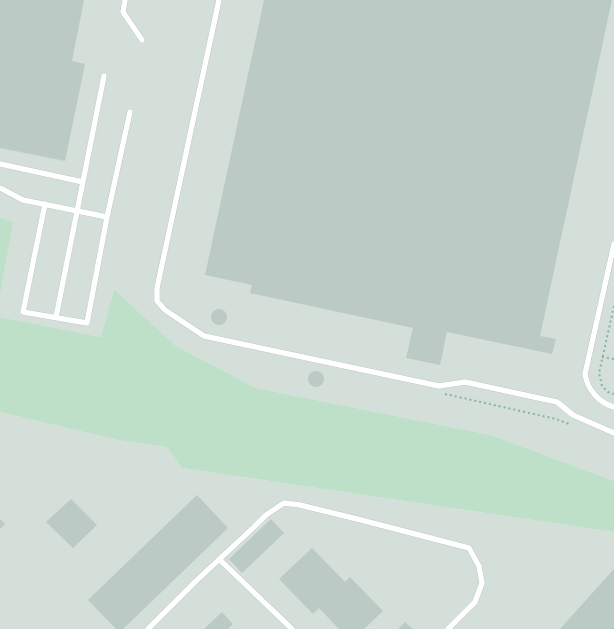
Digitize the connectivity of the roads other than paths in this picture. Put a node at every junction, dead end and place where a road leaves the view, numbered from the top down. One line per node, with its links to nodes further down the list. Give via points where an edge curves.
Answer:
1 (125, 0): 3 (lane, via 123,12)
2 (218, 0): 15 (lane, via 157,288 157,301 165,310 204,336 439,386 465,382 556,402 573,415)
3 (142, 40)
4 (104, 76): 7 (lane)
5 (130, 112): 11 (lane)
6 (0, 164): 7 (lane)
7 (83, 182): 10 (lane)
8 (0, 188): 9 (lane, via 23,200)
9 (45, 204): 10 (lane); 13 (lane, via 23,312)
10 (77, 211): 11 (lane); 13 (lane)
11 (107, 217): 13 (lane, via 87,323)
12 (614, 244): 14 (lane, via 585,374 586,382 593,393)
13 (56, 317)
14 (614, 407)
15 (614, 433)
16 (220, 560): 17 (lane); 18 (lane); 19 (lane, via 266,514 284,503 469,548 479,566 482,583 475,602)
17 (148, 629)
18 (292, 629)
19 (448, 629)

